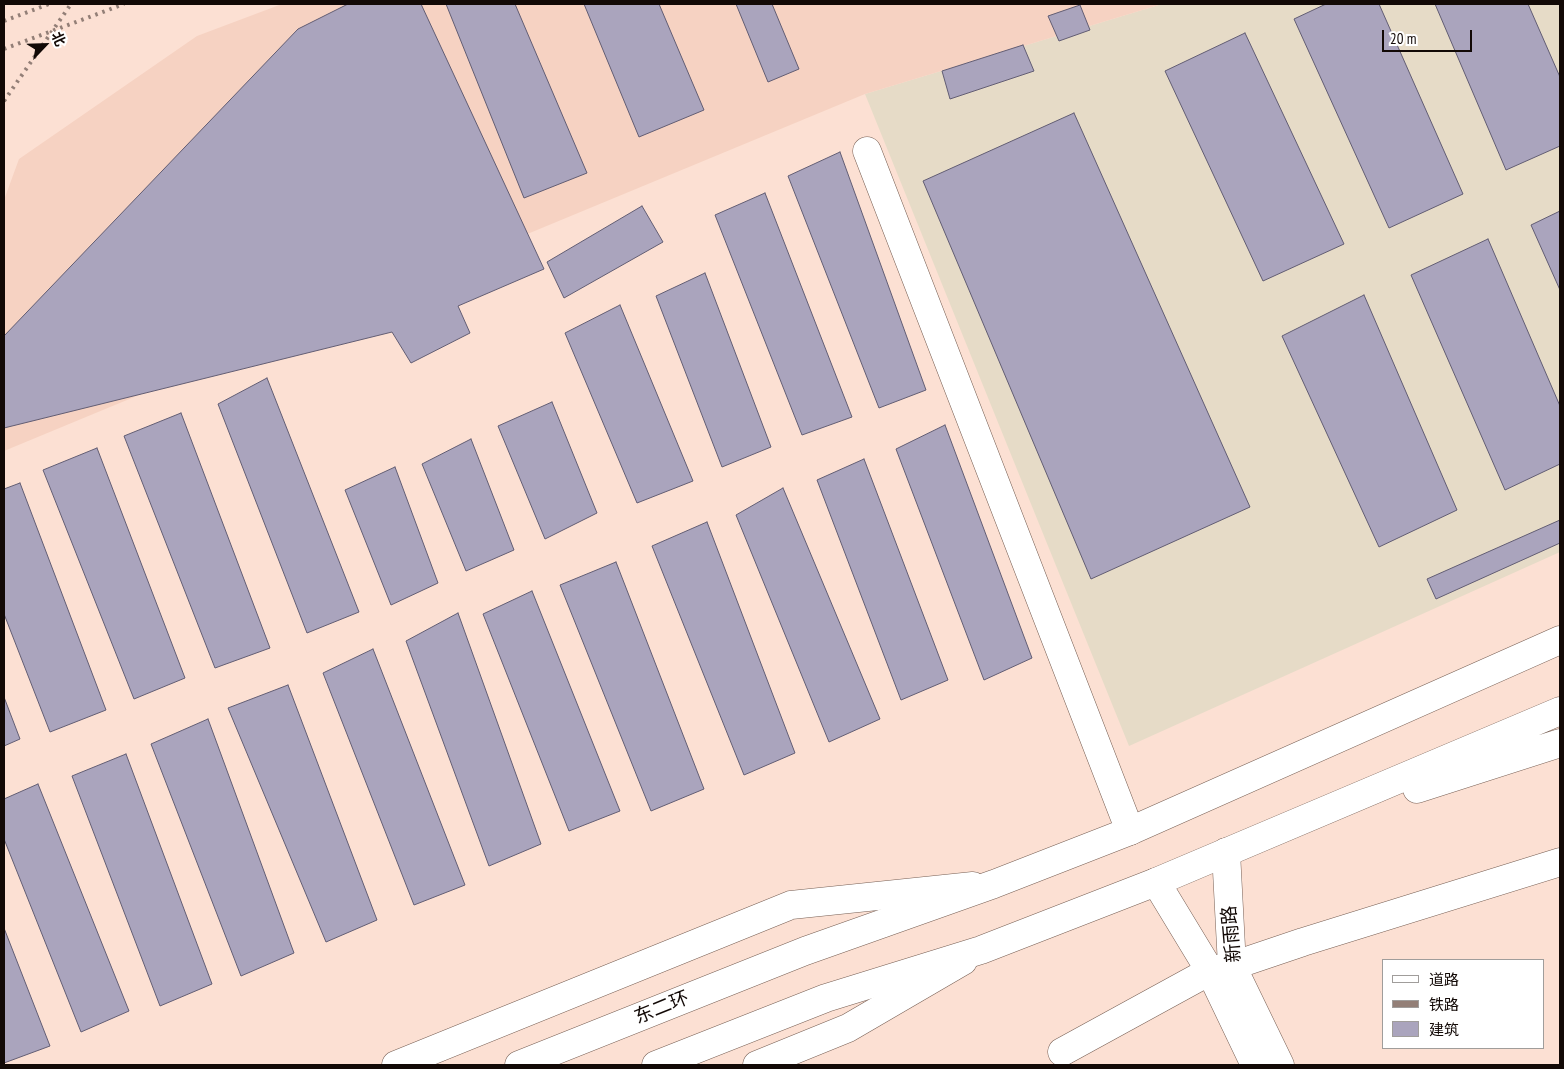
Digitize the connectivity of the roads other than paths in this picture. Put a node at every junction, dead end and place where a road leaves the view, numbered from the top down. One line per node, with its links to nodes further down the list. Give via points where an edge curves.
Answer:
1 (867, 151): 5 (main road)
2 (1560, 640): 5 (main road)
3 (1560, 711): 6 (main road)
4 (1560, 743): 6 (main road)
5 (1130, 831): 9 (main road)
6 (1235, 848): 8 (main road); 11 (main road, 新雨路)
7 (1560, 862): 11 (main road)
8 (1156, 882): 10 (main road); 11 (main road, 新雨路)
9 (994, 884): 13 (main road, via 791,905); 14 (main road, 东二环, via 805,951)
10 (981, 950): 15 (main road, via 826,998); 16 (main road, via 848,1028)
11 (1221, 968): 12 (main road); 17 (main road, 新雨路); 18 (main road, 新雨路)
12 (1062, 1052)
13 (396, 1065)
14 (518, 1065)
15 (656, 1065)
16 (757, 1065)
17 (1255, 1065)
18 (1280, 1065)

